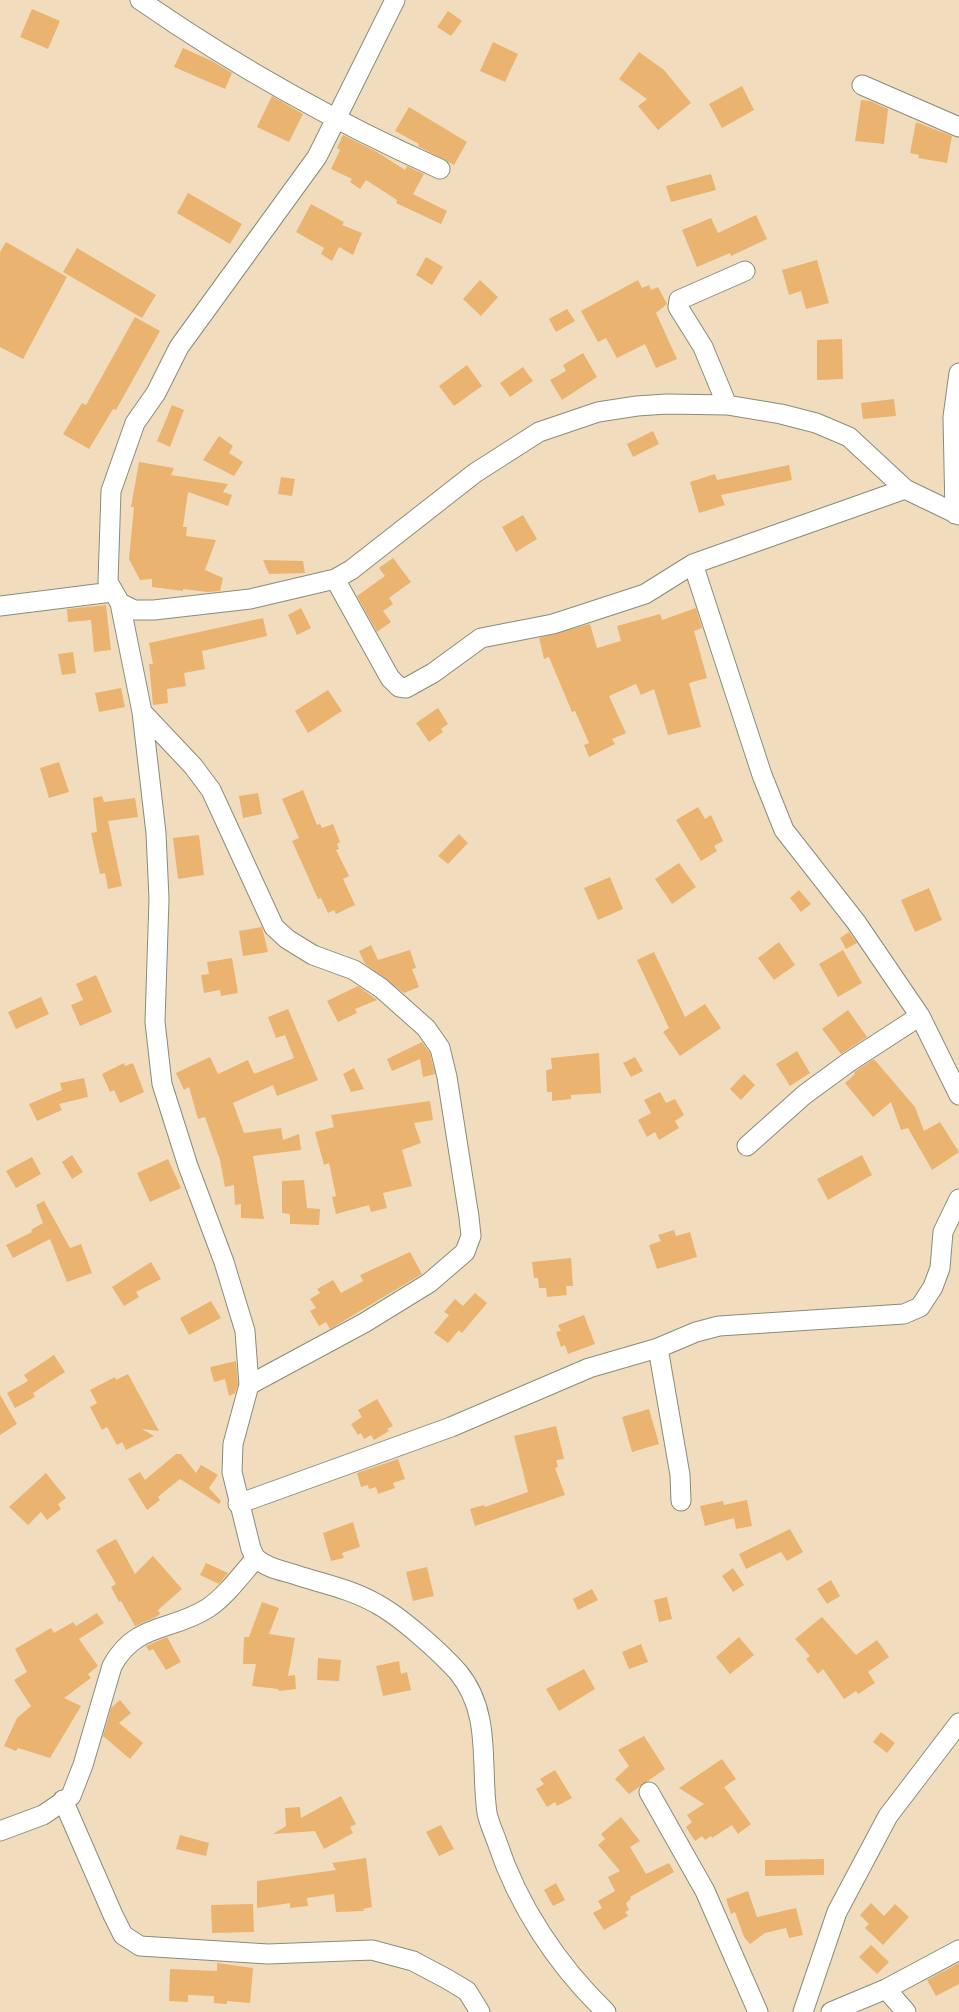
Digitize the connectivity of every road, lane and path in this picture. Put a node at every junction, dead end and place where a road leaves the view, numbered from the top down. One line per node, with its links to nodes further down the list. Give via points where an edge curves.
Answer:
1 (140, 0): 4 (street, via 279,89)
2 (395, 0): 4 (street)
3 (862, 85): 5 (street)
4 (338, 118): 6 (street, via 377,141); 14 (street, via 317,156 179,347 156,393 135,423 111,491 108,582)
5 (959, 127)
6 (440, 168)
7 (745, 271): 9 (street, via 679,300 678,307 703,347)
8 (959, 373): 11 (street, via 953,417)
9 (727, 405): 10 (street, via 816,423 849,437); 13 (street, via 667,404 598,412 540,432 474,473 352,570)
10 (905, 489): 11 (street); 12 (street)
11 (957, 514)
12 (693, 564): 13 (street, via 645,594 553,624 481,638 406,688 399,687 390,678); 17 (street, via 762,776 784,830 856,922)
13 (335, 579): 14 (street, via 250,599 154,610 134,610)
14 (116, 597): 15 (street); 16 (street)
15 (0, 606)
16 (142, 712): 22 (street, via 156,833 159,899 155,1022 162,1084 245,1331); 22 (street, via 211,790 274,927 312,955 354,970 381,988 426,1028 440,1048 465,1189 471,1236 465,1252 429,1283 364,1323)
17 (920, 1016): 18 (street); 19 (street, via 804,1095)
18 (959, 1095)
19 (746, 1146)
20 (959, 1199): 21 (street, via 944,1232 940,1268 920,1307 904,1314 719,1326)
21 (658, 1348): 23 (street); 24 (street, via 589,1368 451,1427)
22 (248, 1385): 24 (street, via 233,1444 232,1472)
23 (682, 1501)
24 (238, 1504): 25 (street)
25 (256, 1558): 28 (street, via 208,1608 133,1639 120,1652 112,1666 83,1765 71,1796); 33 (street, via 271,1567 342,1588 377,1604 414,1631 462,1678 472,1691 479,1713 485,1752 488,1814 502,1857 524,1904 550,1946 585,1992)
26 (959, 1724): 35 (street, via 888,1816 837,1912)
27 (650, 1792): 34 (street, via 705,1890)
28 (63, 1800): 29 (street, via 43,1815); 32 (street, via 112,1915 124,1935 140,1946 268,1954 372,1950 413,1961 447,1979 467,1991)
29 (0, 1831)
30 (959, 1950): 31 (street)
31 (886, 1989): 36 (street); 37 (street)
32 (480, 2012)
33 (606, 2012)
34 (758, 2012)
35 (803, 2012)
36 (832, 2012)
37 (906, 2012)

